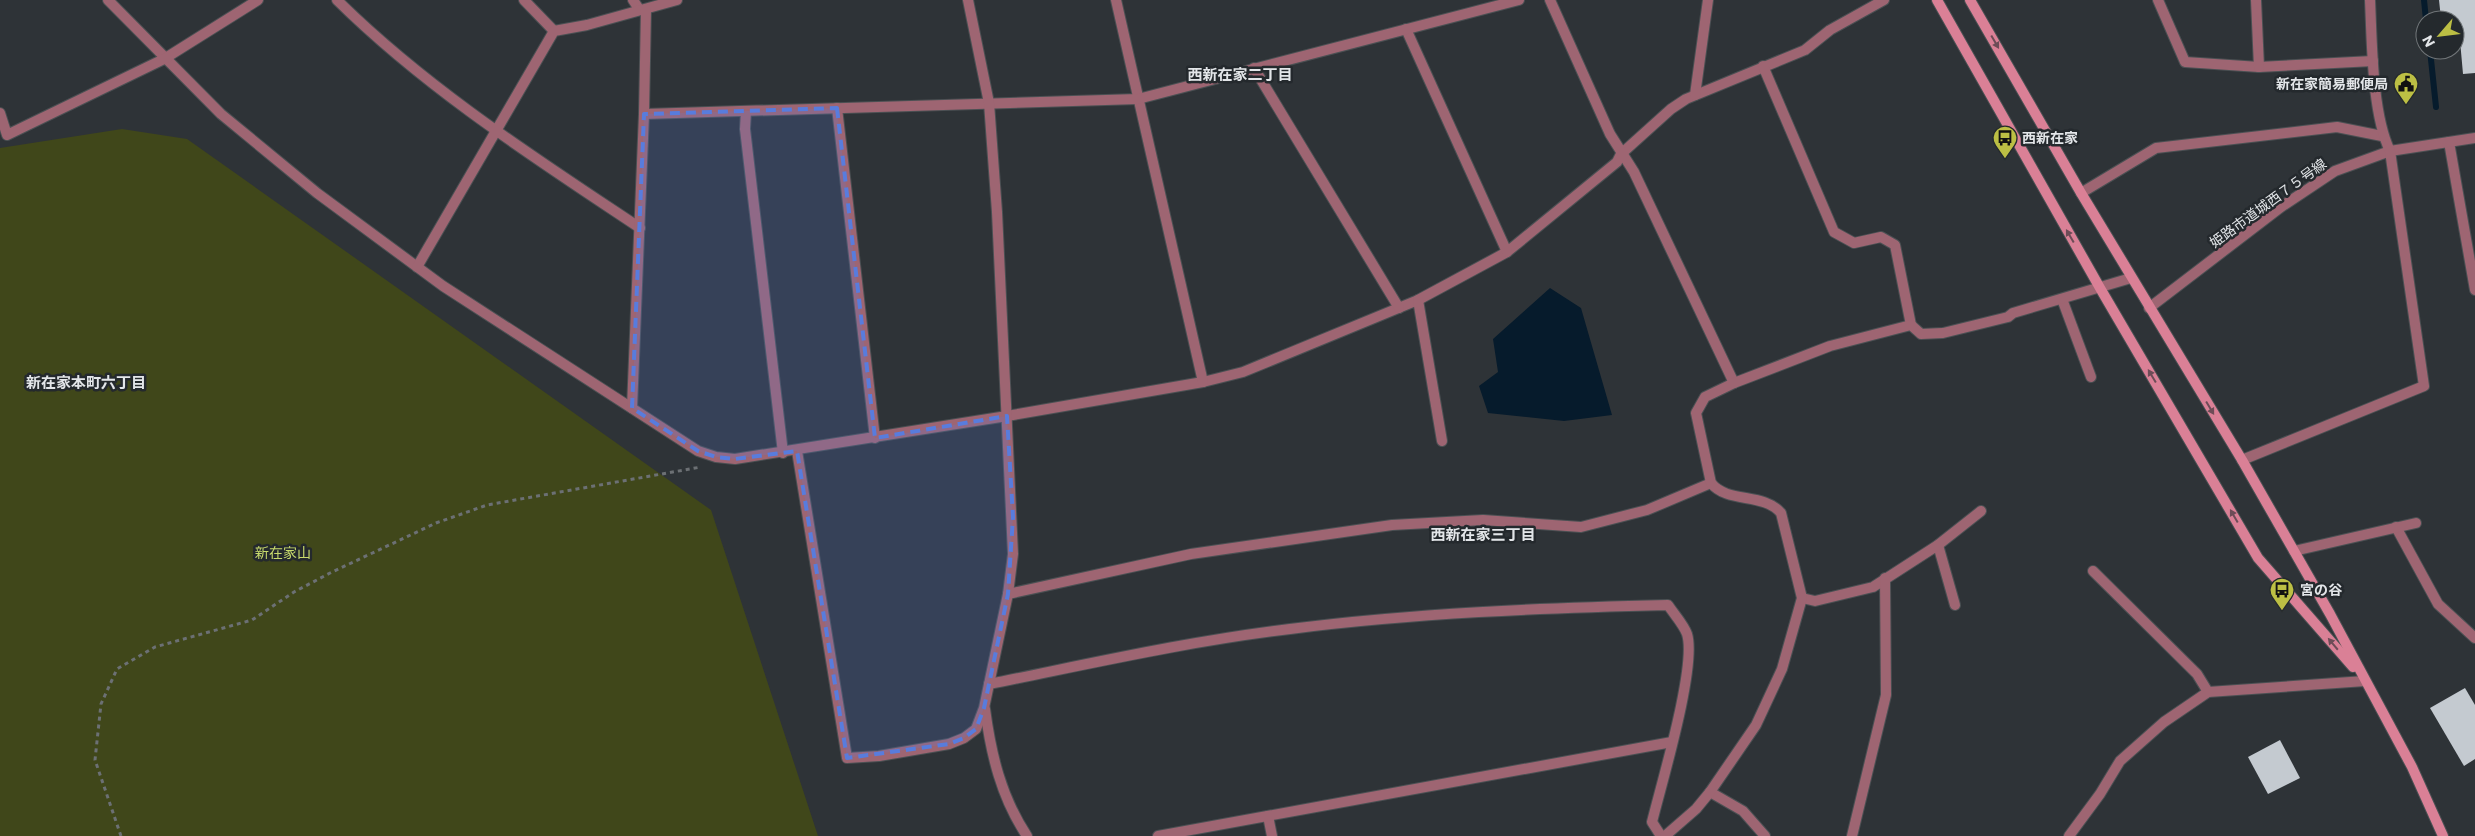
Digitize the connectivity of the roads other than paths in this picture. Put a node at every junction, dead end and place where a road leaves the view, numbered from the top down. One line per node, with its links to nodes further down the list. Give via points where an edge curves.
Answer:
1 (108, 0): 21 (street)
2 (258, 0): 21 (street)
3 (337, 0): 33 (street, via 401,58)
4 (524, 0): 20 (street)
5 (633, 0): 18 (street)
6 (677, 0): 18 (street)
7 (968, 0): 28 (street)
8 (1116, 0): 27 (street)
9 (1518, 0): 19 (street)
10 (1550, 0): 38 (street)
11 (1708, 0): 26 (street)
12 (1884, 0): 25 (street)
13 (1937, 0): 44 (street, one-way to 13)
14 (1970, 0): 39 (street, one-way to 39)
15 (2158, 0): 23 (street, via 2185,62)
16 (2256, 0): 23 (street)
17 (2370, 0): 22 (street)
18 (643, 9): 20 (street); 32 (street)
19 (1406, 29): 24 (street); 41 (street)
20 (554, 31): 33 (street)
21 (164, 59): 31 (street, via 6,135); 42 (street, via 228,120)
22 (2373, 61): 23 (street); 34 (street)
23 (2259, 67)
24 (1254, 68): 27 (street); 48 (street)
25 (1765, 72): 26 (street); 50 (street, via 1834,232 1854,243 1882,237 1895,246)
26 (1695, 95): 38 (street, via 1671,109)
27 (1138, 99): 28 (street); 53 (street)
28 (989, 103): 29 (street); 55 (street)
29 (837, 108): 30 (street); 56 (street)
30 (746, 110): 32 (street); 59 (street, via 745,129)
31 (0, 113)
32 (644, 114): 40 (street)
33 (496, 131): 40 (street); 42 (street)
34 (2382, 136): 37 (street); 39 (street, via 2337,127 2156,148)
35 (2475, 138): 36 (street, 姫路市道城西７５号線)
36 (2449, 142): 37 (street, 姫路市道城西７５号線); 45 (street)
37 (2390, 152): 49 (street, 姫路市道城西７５号線, via 2335,171 2281,207); 60 (street, via 2424,386)
38 (1624, 158): 41 (street); 51 (street, via 1634,172)
39 (2081, 193): 43 (street)
40 (640, 228): 54 (street)
41 (1507, 252): 47 (street)
42 (417, 267): 54 (street)
43 (2131, 278): 44 (street); 49 (street)
44 (2100, 288): 46 (street); 73 (street, one-way to 44, via 2258,558)
45 (2475, 290)
46 (2062, 299): 50 (street, via 1943,333 1922,334); 52 (street)
47 (1418, 300): 48 (street); 57 (street)
48 (1399, 308): 53 (street, via 1243,372)
49 (2149, 308): 60 (street, one-way to 60)
50 (1911, 319): 51 (street)
51 (1732, 377): 61 (street, via 1704,397 1696,413)
52 (2091, 377)
53 (1202, 382): 55 (street)
54 (632, 408): 59 (street, via 698,451 716,457 735,459)
55 (1007, 416): 56 (street); 69 (street, via 1013,517)
56 (875, 438): 58 (street)
57 (1442, 441)
58 (796, 451): 59 (street); 76 (street, via 848,758 949,744 976,729)
59 (783, 453)
60 (2242, 460): 66 (street)
61 (1711, 483): 69 (street, via 1647,510 1581,527 1483,520 1392,525 1191,554); 70 (street, via 1718,491 1774,504 1781,513)
62 (1981, 511): 65 (street)
63 (2416, 523): 64 (street)
64 (2396, 527): 66 (street); 72 (street, via 2438,604)
65 (1938, 545): 68 (street); 71 (street)
66 (2294, 551): 73 (street)
67 (2094, 571): 75 (street, via 2197,674)
68 (1885, 578): 70 (street, via 1874,587 1815,601); 85 (street, via 1886,695)
69 (1008, 594): 74 (street)
70 (1802, 598): 78 (street, via 1782,669 1756,725)
71 (1954, 605)
72 (2475, 638)
73 (2365, 681): 75 (street); 87 (street, via 2412,767)
74 (989, 684): 76 (street); 77 (street, via 1191,643 1290,629 1414,616 1668,606 1687,634 1690,658)
75 (2208, 692): 86 (street, via 2164,722 2120,761)
76 (984, 708): 80 (street, via 1001,786)
77 (1672, 742): 79 (street); 83 (street, via 1652,822)
78 (1710, 792): 83 (street, via 1696,809); 84 (street, via 1743,811)
79 (1268, 816): 81 (street); 82 (street)
80 (1027, 836)
81 (1158, 836)
82 (1272, 836)
83 (1663, 836)
84 (1765, 836)
85 (1852, 836)
86 (2069, 836)
87 (2443, 836)

